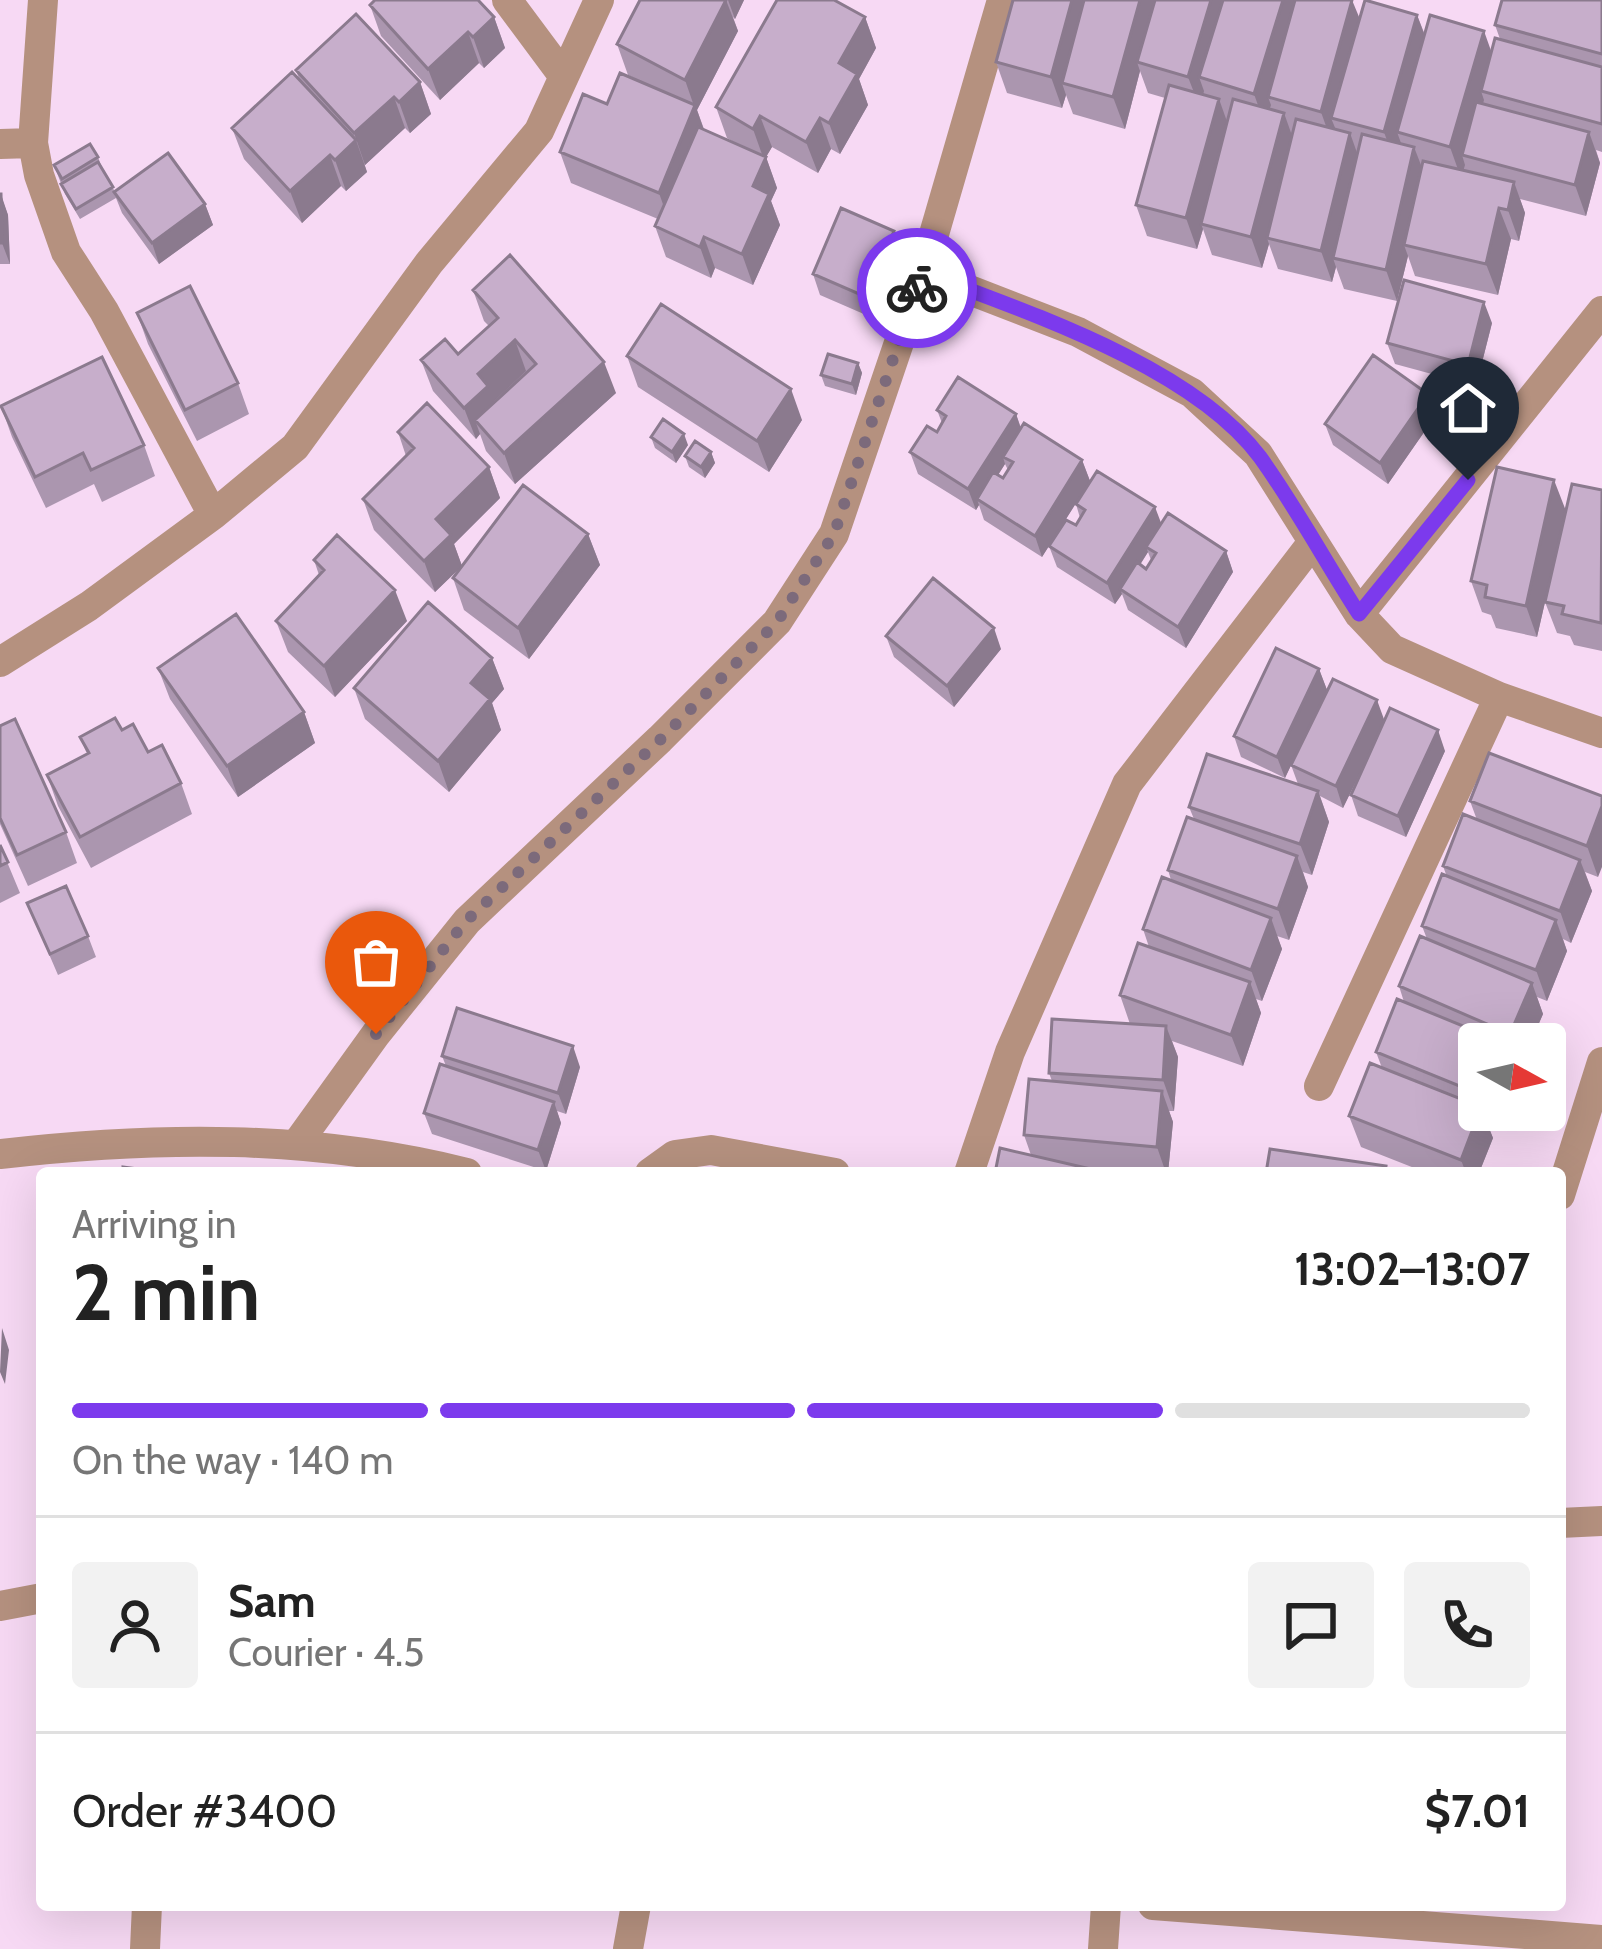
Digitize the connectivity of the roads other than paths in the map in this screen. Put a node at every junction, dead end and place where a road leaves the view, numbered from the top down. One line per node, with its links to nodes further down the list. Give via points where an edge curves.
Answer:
1 (43, 0): 6 (street)
2 (507, 0): 5 (street)
3 (598, 0): 5 (street)
4 (1002, 0): 8 (street)
5 (562, 74): 10 (street, via 539,131 429,263 295,447)
6 (34, 143): 7 (street); 10 (street, via 66,252)
7 (0, 144)
8 (922, 272): 11 (street, via 1078,332 1192,393 1258,454); 18 (street, via 834,534 777,622 466,921)
9 (1602, 311): 12 (street)
10 (213, 515): 13 (street)
11 (1313, 542): 12 (street); 23 (street, via 1127,784 1010,1052)
12 (1359, 614): 14 (street, via 1392,649)
13 (0, 662)
14 (1499, 697): 15 (street); 17 (street)
15 (1602, 733)
16 (1602, 1062): 24 (street)
17 (1319, 1086)
18 (296, 1145): 19 (street, via 169,1139); 20 (street)
19 (0, 1154)
20 (443, 1167)
21 (658, 1167): 22 (street, via 675,1155 711,1150)
22 (803, 1167)
23 (970, 1167)
24 (1566, 1176)
25 (1602, 1521): 26 (street)
26 (1566, 1523)
27 (36, 1599): 28 (street)
28 (0, 1606)
29 (147, 1911): 34 (street)
30 (635, 1911): 35 (street)
31 (1106, 1911): 36 (street)
32 (1230, 1911): 33 (street)
33 (1602, 1940)
34 (146, 1949)
35 (628, 1949)
36 (1103, 1949)

